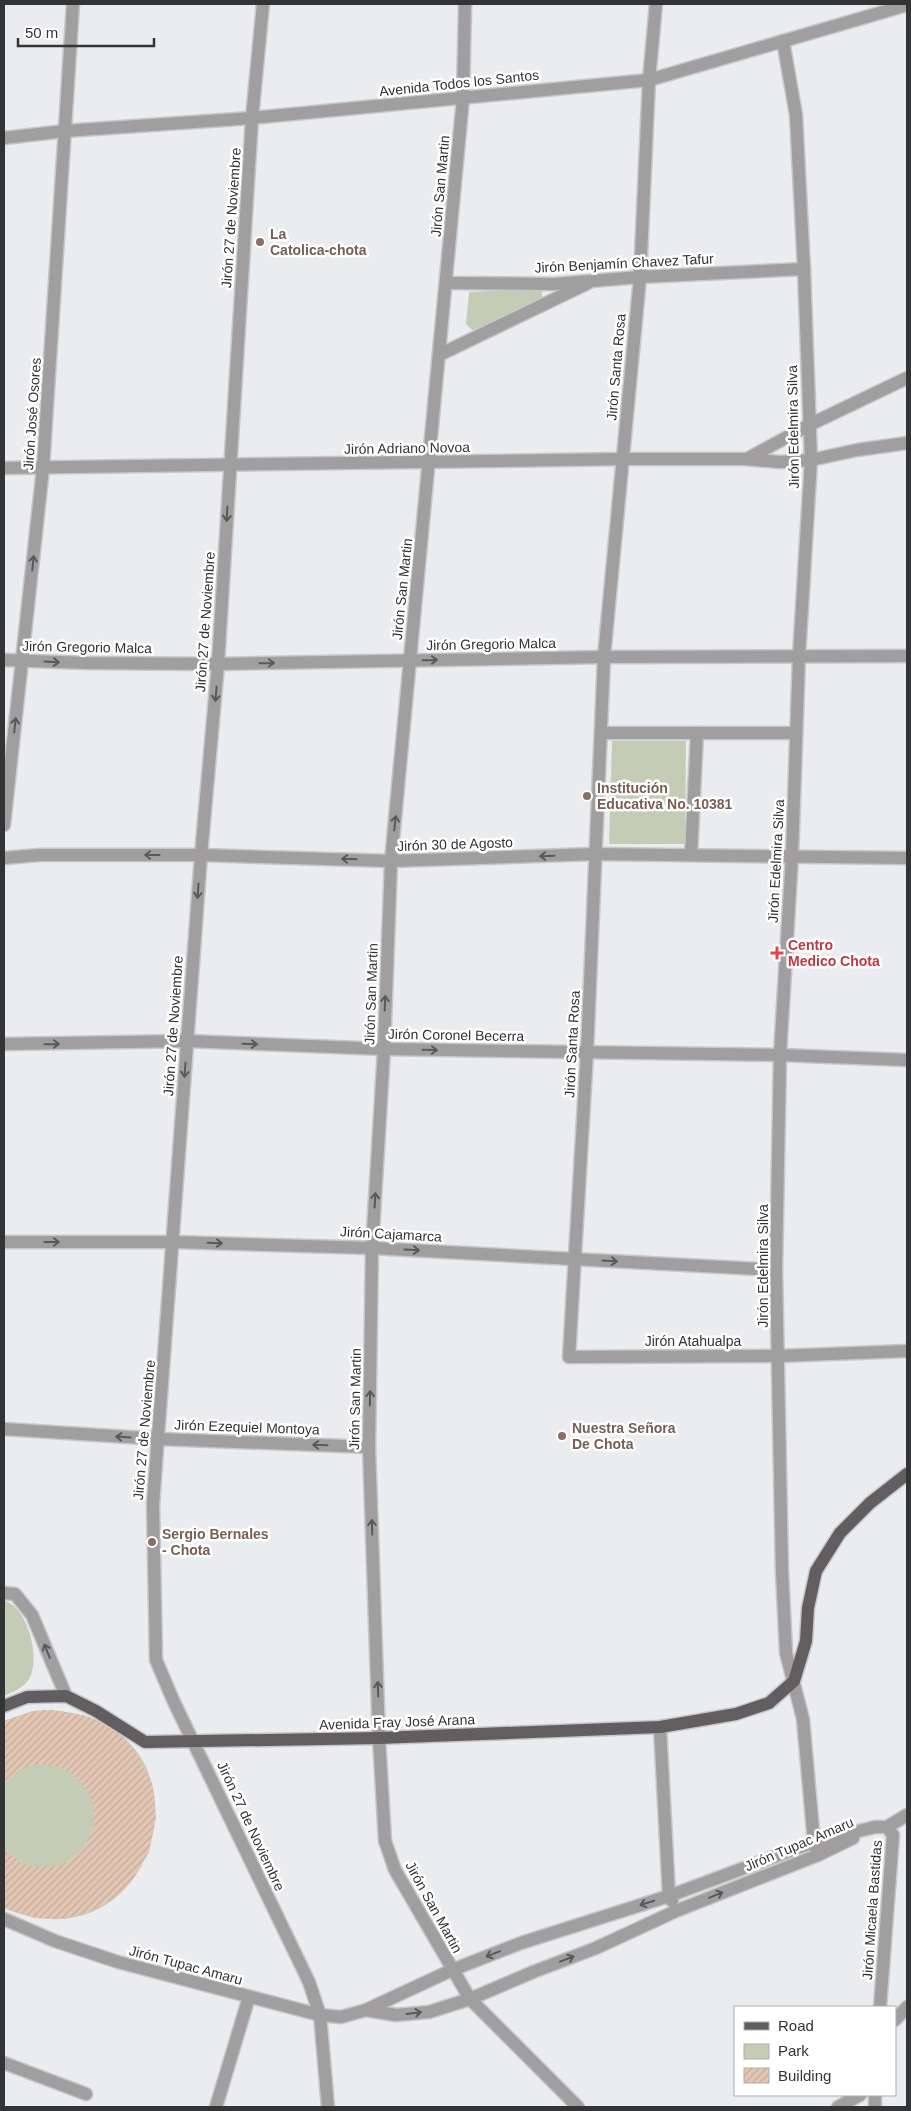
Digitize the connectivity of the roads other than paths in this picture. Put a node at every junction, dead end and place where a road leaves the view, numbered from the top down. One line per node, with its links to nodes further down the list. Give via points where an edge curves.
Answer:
1 (73, 4): 10 (street, Jirón José Osores)
2 (263, 4): 9 (street, Jirón 27 de Noviembre)
3 (465, 4): 8 (street, Jirón San Martin)
4 (656, 4): 7 (street, Jirón Santa Rosa)
5 (907, 5): 6 (street, Avenida Todos los Santos)
6 (783, 41): 7 (street, Avenida Todos los Santos); 12 (street, Jirón Edelmira Silva, via 796,115)
7 (649, 80): 8 (street, Avenida Todos los Santos); 13 (street, Jirón Santa Rosa)
8 (463, 98): 9 (street, Avenida Todos los Santos); 15 (street, Jirón San Martin)
9 (252, 118): 10 (street, Avenida Todos los Santos); 24 (street, Jirón 27 de Noviembre)
10 (65, 131): 11 (street, Avenida Todos los Santos); 26 (street, Jirón José Osores)
11 (4, 138)
12 (804, 269): 13 (street, Jirón Benjamín Chavez Tafur); 18 (street, Jirón Edelmira Silva)
13 (640, 277): 14 (street, Jirón Benjamín Chavez Tafur); 21 (street, Jirón Santa Rosa)
14 (595, 280): 15 (street, Jirón Benjamín Chavez Tafur, via 554,284); 16 (street)
15 (446, 283): 16 (street, Jirón San Martin)
16 (440, 356): 23 (street, Jirón San Martin)
17 (907, 378): 18 (street)
18 (809, 425): 20 (street); 22 (street, Jirón Edelmira Silva)
19 (907, 443): 22 (street, Jirón Adriano Novoa)
20 (745, 459): 21 (street, Jirón Adriano Novoa); 22 (street, Jirón Adriano Novoa)
21 (623, 460): 23 (street, Jirón Adriano Novoa); 29 (street, Jirón Santa Rosa)
22 (811, 460): 27 (street, Jirón Edelmira Silva)
23 (430, 462): 24 (street, Jirón Adriano Novoa); 32 (street, Jirón San Martin)
24 (230, 466): 26 (street, Jirón Adriano Novoa); 33 (street, Jirón 27 de Noviembre, one-way to 33)
25 (4, 468): 26 (street, Jirón Adriano Novoa)
26 (43, 468): 31 (street, Jirón José Osores, one-way to 26)
27 (798, 656): 28 (street, Jirón Gregorio Malca); 29 (street, Jirón Gregorio Malca); 36 (street, Jirón Edelmira Silva)
28 (907, 656)
29 (604, 657): 32 (street, Jirón Gregorio Malca, one-way to 29); 34 (street, Jirón Santa Rosa)
30 (4, 660): 31 (street, Jirón Gregorio Malca)
31 (22, 660): 33 (street, Jirón Gregorio Malca, one-way to 33); 37 (street, Jirón José Osores, one-way to 31)
32 (410, 660): 33 (street, Jirón Gregorio Malca, one-way to 32); 44 (street, Jirón San Martin, one-way to 32)
33 (218, 664): 39 (street, Jirón 27 de Noviembre, one-way to 39)
34 (601, 733): 35 (street); 38 (street, Jirón Santa Rosa)
35 (697, 733): 36 (street); 40 (street)
36 (796, 733): 41 (street, Jirón Edelmira Silva)
37 (4, 825)
38 (596, 854): 40 (street, Jirón 30 de Agosto); 44 (street, Jirón 30 de Agosto, one-way to 44); 48 (street, Jirón Santa Rosa)
39 (201, 855): 42 (street, Jirón 30 de Agosto, one-way to 42); 44 (street, Jirón 30 de Agosto, one-way to 39); 45 (street, Jirón 27 de Noviembre, one-way to 45)
40 (690, 855): 41 (street, Jirón 30 de Agosto)
41 (792, 856): 43 (street, Jirón 30 de Agosto); 49 (street, Jirón Edelmira Silva)
42 (4, 858)
43 (907, 858)
44 (391, 860): 47 (street, Jirón San Martin, one-way to 44)
45 (187, 1041): 46 (street, Jirón Coronel Becerra, one-way to 45); 47 (street, Jirón Coronel Becerra, one-way to 47); 52 (street, Jirón 27 de Noviembre, one-way to 52)
46 (4, 1044)
47 (384, 1049): 48 (street, Jirón Coronel Becerra, one-way to 48); 53 (street, Jirón San Martin, one-way to 47)
48 (587, 1052): 49 (street, Jirón Coronel Becerra); 54 (street, Jirón Santa Rosa)
49 (780, 1055): 50 (street, Jirón Coronel Becerra); 55 (street, Jirón Edelmira Silva)
50 (907, 1060)
51 (4, 1242): 52 (street, Jirón Cajamarca, one-way to 52)
52 (174, 1242): 53 (street, Jirón Cajamarca, one-way to 53); 60 (street, Jirón 27 de Noviembre)
53 (372, 1248): 54 (street, Jirón Cajamarca, one-way to 54); 61 (street, Jirón San Martin, one-way to 53)
54 (576, 1259): 55 (street, Jirón Cajamarca, one-way to 55); 58 (street, Jirón Santa Rosa)
55 (776, 1270): 57 (street, Jirón Edelmira Silva)
56 (907, 1351): 57 (street, Jirón Atahualpa)
57 (779, 1356): 58 (street, Jirón Atahualpa); 64 (street, Jirón Edelmira Silva, via 784,1616 786,1653)
58 (569, 1357)
59 (4, 1429): 60 (street, Jirón Ezequiel Montoya, one-way to 59)
60 (159, 1439): 61 (street, Jirón Ezequiel Montoya, one-way to 60); 69 (street, Jirón 27 de Noviembre, via 153,1504 156,1660)
61 (369, 1446): 68 (street, Jirón San Martin, one-way to 61)
62 (907, 1474): 64 (main road, via 870,1503 840,1533 816,1571 808,1608 806,1641)
63 (4, 1593): 65 (street, one-way to 63, via 32,1616 15,1594)
64 (794, 1682): 67 (main road, Avenida Fray José Arana, via 769,1703 736,1714); 72 (street, Jirón Edelmira Silva, via 803,1719)
65 (66, 1696): 66 (main road, Avenida Fray José Arana, via 27,1697); 69 (main road, Avenida Fray José Arana, via 145,1742)
66 (4, 1706)
67 (660, 1727): 68 (main road, Avenida Fray José Arana); 74 (street)
68 (379, 1738): 69 (main road, Avenida Fray José Arana); 77 (street, Jirón San Martin, via 385,1841 395,1870)
69 (194, 1742): 83 (street, Jirón 27 de Noviembre, via 309,1982)
70 (907, 1815): 71 (street)
71 (881, 1827): 72 (street, Jirón Tupac Amaru); 73 (street, Jirón Tupac Amaru); 80 (street, Jirón Micaela Bastidas, via 893,1836)
72 (814, 1842): 73 (street, Jirón Edelmira Silva); 74 (street, Jirón Tupac Amaru)
73 (818, 1854): 75 (street, Jirón Tupac Amaru, one-way to 73)
74 (669, 1896): 75 (street); 77 (street, Jirón Tupac Amaru, one-way to 77, via 529,1940)
75 (676, 1911): 79 (street, Jirón Tupac Amaru, one-way to 75, via 596,1948)
76 (4, 1919): 78 (street, Jirón Tupac Amaru, via 118,1962)
77 (452, 1970): 79 (street, Jirón San Martin); 82 (street, Jirón Tupac Amaru)
78 (249, 1997): 83 (street, Jirón Tupac Amaru); 88 (street)
79 (470, 1999): 82 (street, Jirón Tupac Amaru, one-way to 79, via 396,2015 429,2012); 90 (street, Jirón San Martin)
80 (880, 2006)
81 (907, 2007): 84 (street)
82 (366, 2010): 83 (street, Jirón Tupac Amaru, via 340,2017)
83 (320, 2015): 89 (street, Jirón 27 de Noviembre)
84 (896, 2019)
85 (4, 2063): 86 (street)
86 (86, 2094)
87 (858, 2096): 91 (street)
88 (216, 2107)
89 (328, 2107)
90 (578, 2107)
91 (838, 2107)

